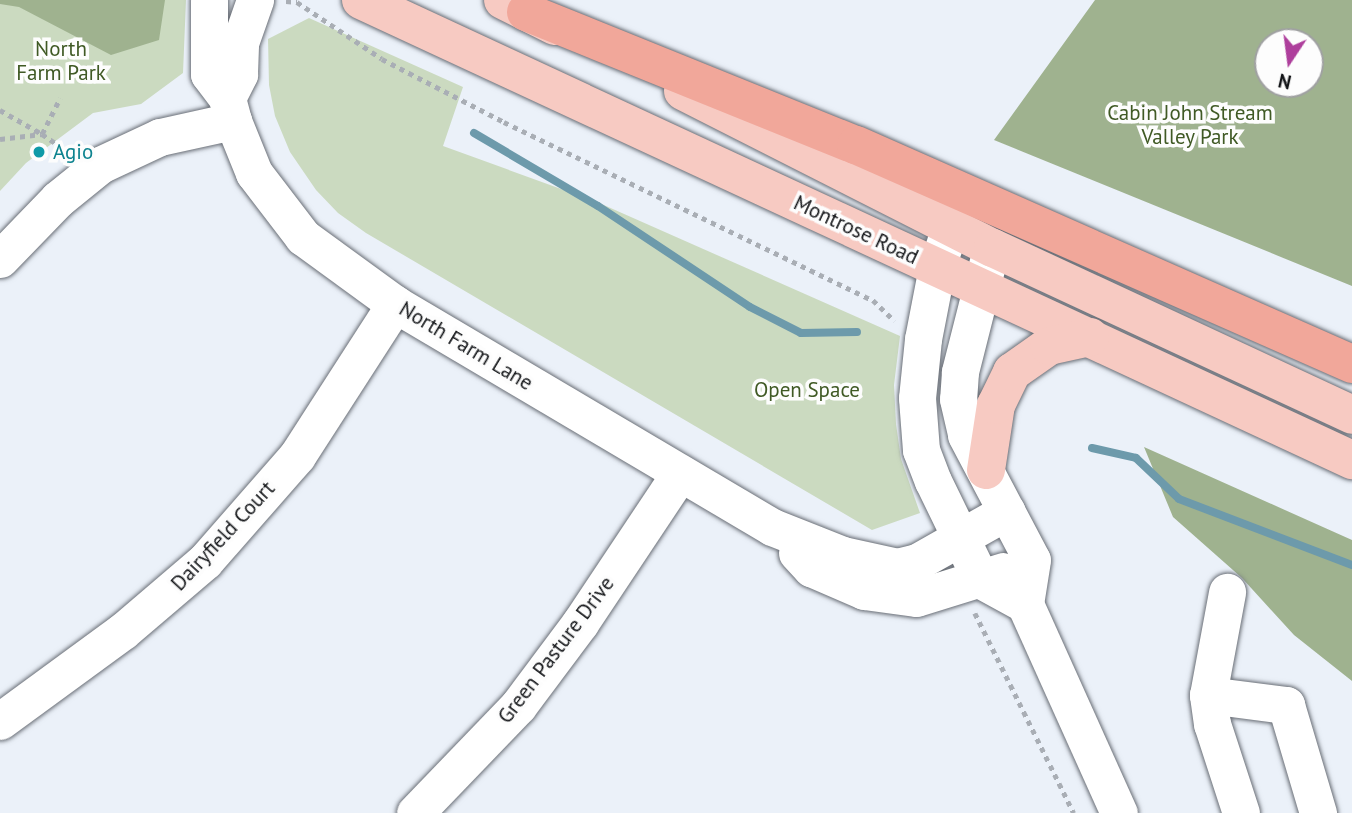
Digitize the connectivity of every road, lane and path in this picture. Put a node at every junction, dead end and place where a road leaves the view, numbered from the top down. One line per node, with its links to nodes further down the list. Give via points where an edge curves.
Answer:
1 (209, 0): 6 (street, North Farm Lane, via 209,74)
2 (361, 0): 14 (main road, Montrose Road)
3 (269, 1): 6 (street, via 240,43 239,74); 17 (path, via 297,2 382,59 873,300)
4 (514, 6): 11 (main road, Montrose Road); 19 (highway, via 856,145)
5 (60, 98): 8 (path)
6 (230, 109): 13 (street, via 100,165 58,199); 16 (street, North Farm Lane, via 254,173 303,237)
7 (0, 110): 8 (path)
8 (42, 134): 9 (path); 10 (path)
9 (0, 139)
10 (66, 150)
11 (950, 227): 12 (main road, Montrose Road); 14 (street)
12 (992, 248): 15 (street); 20 (main road, Montrose Road)
13 (0, 259)
14 (937, 267): 15 (main road, Montrose Road); 26 (street, via 917,398 921,450)
15 (979, 286): 18 (main road, Montrose Road); 22 (street, via 958,399 967,435)
16 (395, 304): 23 (street, North Farm Lane); 32 (street, Dairyfield Court, via 297,456 205,561 122,631)
17 (899, 325)
18 (1090, 337): 21 (main road, Montrose Road); 22 (main road, via 1049,346 1012,372 996,405)
19 (1352, 364)
20 (1352, 415)
21 (1352, 460)
22 (986, 470): 24 (street)
23 (680, 473): 25 (street, North Farm Lane); 33 (street, Green Pasture Drive, via 580,623 518,706)
24 (1007, 511): 26 (street, North Farm Lane); 27 (street)
25 (772, 527): 26 (street, North Farm Lane, via 843,555 897,567 917,562); 28 (street, North Farm Lane, via 811,568 864,591 916,598)
26 (960, 537): 28 (street)
27 (1032, 561): 28 (street, North Farm Lane); 30 (street)
28 (981, 580): 30 (street)
29 (1227, 592): 31 (street)
30 (1025, 604): 34 (street)
31 (1208, 695): 35 (street, via 1212,723); 36 (street, via 1286,705)
32 (0, 720)
33 (415, 813)
34 (1119, 813)
35 (1241, 813)
36 (1318, 813)

